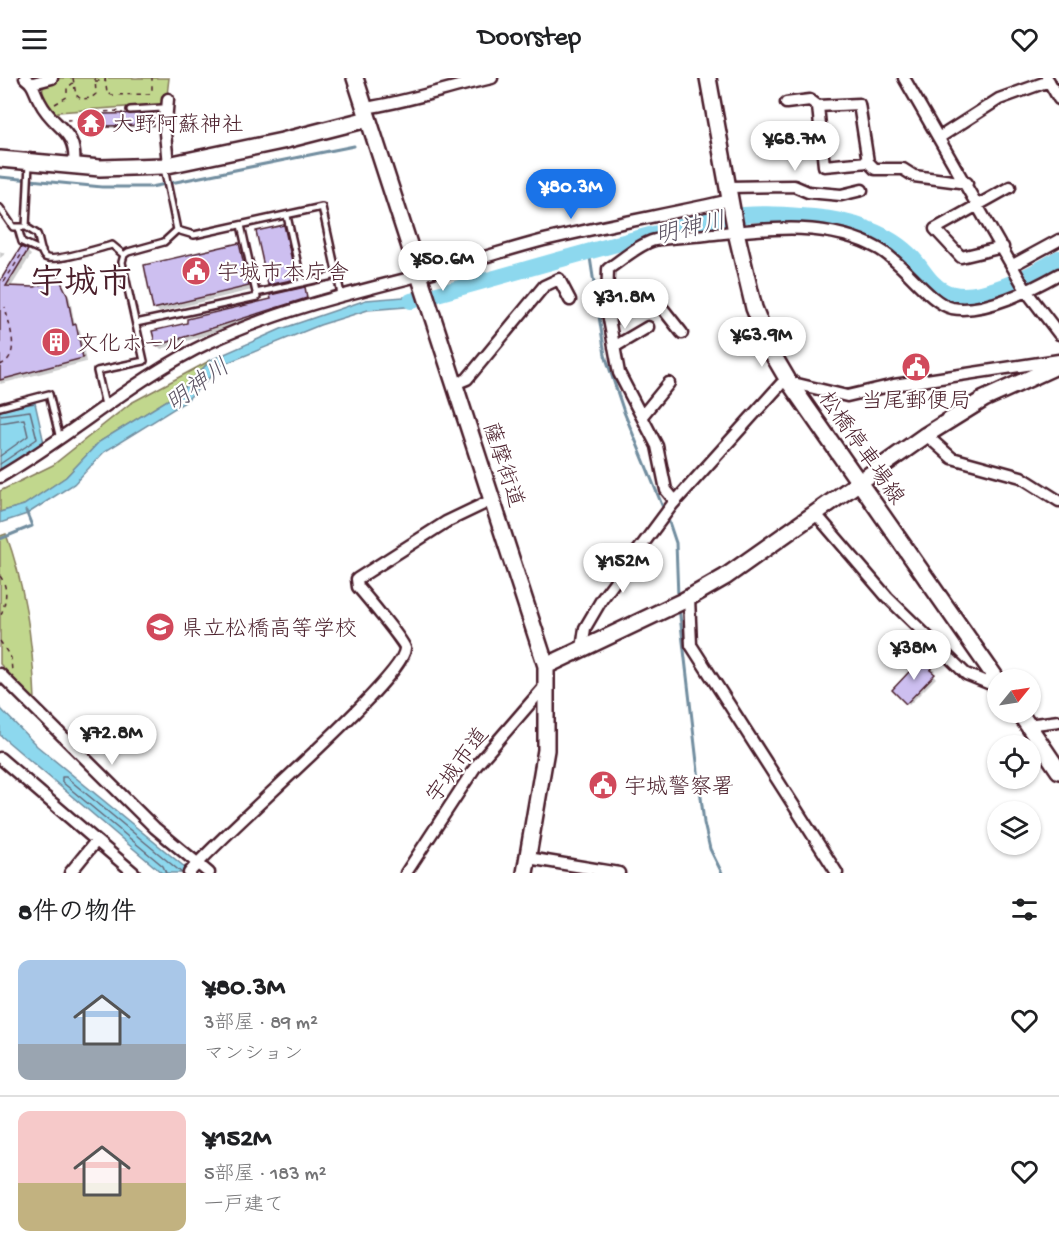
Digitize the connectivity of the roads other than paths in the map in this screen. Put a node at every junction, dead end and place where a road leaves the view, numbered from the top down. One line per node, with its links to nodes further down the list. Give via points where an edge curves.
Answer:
1 (52, 78): 7 (street, via 42,83)
2 (355, 78): 13 (street, 薩摩街道)
3 (492, 78): 13 (street, via 448,87)
4 (708, 78): 24 (street, 松橋停車場線)
5 (904, 78): 15 (street)
6 (1048, 80): 9 (street); 15 (street, via 999,99)
7 (29, 81): 18 (street, via 39,102 73,141)
8 (168, 99): 14 (street)
9 (1059, 99)
10 (786, 103): 11 (street, via 810,100)
11 (819, 106): 17 (street, via 859,104); 17 (street, via 824,166)
12 (130, 110): 14 (lane, via 162,108 162,124)
13 (367, 113): 20 (street, via 282,141); 40 (street, 薩摩街道)
14 (166, 124): 20 (street)
15 (939, 137): 21 (street)
16 (0, 159): 19 (street)
17 (868, 162): 21 (street, via 874,169 903,170 914,177)
18 (74, 167): 19 (street); 20 (street)
19 (29, 168): 29 (lane)
20 (165, 169): 32 (lane)
21 (967, 183): 25 (street)
22 (1010, 188): 25 (street)
23 (862, 190): 24 (street, via 841,195 808,192 794,186)
24 (731, 198): 31 (street, 松橋停車場線); 40 (street, via 545,240)
25 (979, 204): 34 (street); 34 (street, via 935,229 962,257)
26 (0, 208): 30 (lane)
27 (287, 216): 28 (lane); 39 (lane, via 322,207); 41 (lane)
28 (241, 225): 32 (lane, via 194,235); 43 (lane)
29 (26, 227): 30 (lane); 35 (lane, via 37,234)
30 (18, 228): 35 (lane, via 26,246)
31 (736, 228): 42 (street, via 816,229 851,238 899,262 935,301 953,308 972,307); 46 (street, via 653,241 608,269); 54 (street, 松橋停車場線, via 760,326)
32 (177, 230): 36 (lane, via 164,242)
33 (1059, 240): 37 (street)
34 (1004, 247): 37 (street)
35 (42, 251): 36 (lane, via 52,259 112,245)
36 (124, 255): 47 (lane, via 122,262)
37 (1015, 269): 42 (street)
38 (1059, 274): 42 (street)
39 (337, 275): 41 (lane); 44 (lane)
40 (421, 278): 44 (street); 56 (street, 薩摩街道)
41 (302, 283): 43 (lane)
42 (1027, 291): 50 (street)
43 (256, 293): 47 (lane, via 256,297)
44 (341, 294): 57 (street, via 210,343)
45 (570, 300): 56 (street, via 559,279 544,286 466,379)
46 (609, 317): 49 (street, via 652,295); 51 (street)
47 (136, 323): 57 (lane, via 144,361 97,371)
48 (648, 327): 51 (street)
49 (682, 333)
50 (1059, 334)
51 (614, 347): 59 (street, via 619,373)
52 (1059, 360): 54 (street, via 847,396)
53 (1059, 365): 60 (street, via 984,399)
54 (789, 382): 63 (street, 松橋停車場線); 66 (street, via 781,384)
55 (669, 383): 59 (street)
56 (455, 384): 64 (street, 薩摩街道)
57 (105, 405): 61 (street)
58 (0, 407): 61 (lane, via 49,394)
59 (642, 417): 66 (street, via 657,446 666,489)
60 (926, 435): 63 (street); 65 (street, via 952,458 1021,477)
61 (60, 439): 62 (street)
62 (0, 477)
63 (858, 482): 67 (street); 71 (street, 松橋停車場線)
64 (492, 500): 70 (street, 薩摩街道); 82 (street, via 438,526 357,579 358,587 404,642 401,659 367,702)
65 (1059, 501)
66 (674, 503): 69 (street, via 602,599 585,628)
67 (815, 513): 68 (street, via 725,577); 73 (street, via 887,597 966,674)
68 (686, 599): 69 (street); 88 (street, via 691,645)
69 (582, 649): 70 (street)
70 (546, 666): 74 (street, 薩摩街道)
71 (990, 669)
72 (3, 677): 82 (street)
73 (987, 683)
74 (546, 685): 81 (street, 薩摩街道, via 546,750); 86 (street, 宇城市道, via 476,766)
75 (1041, 720): 76 (street)
76 (1059, 721)
77 (1026, 723): 79 (street)
78 (0, 758): 80 (street)
79 (1059, 771)
80 (96, 841): 83 (street); 84 (street)
81 (527, 866): 87 (street)
82 (193, 867): 85 (street)
83 (70, 873)
84 (134, 873)
85 (209, 873)
86 (406, 873)
87 (619, 873)
88 (837, 873)

